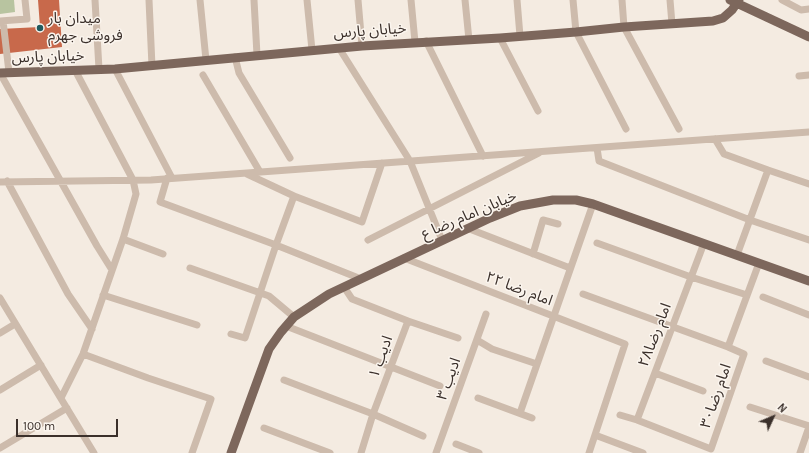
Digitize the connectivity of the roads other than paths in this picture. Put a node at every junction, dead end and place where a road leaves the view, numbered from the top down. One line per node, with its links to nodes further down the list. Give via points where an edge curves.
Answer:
1 (25, 0): 17 (street, via 27,19)
2 (95, 0): 34 (street)
3 (148, 0): 33 (street)
4 (200, 0): 32 (street)
5 (254, 0): 30 (street)
6 (307, 0): 29 (street)
7 (358, 0): 27 (street)
8 (411, 0): 26 (street)
9 (465, 0): 24 (street)
10 (517, 0): 21 (street)
11 (573, 0): 20 (street)
12 (622, 0): 19 (street)
13 (670, 0): 18 (street)
14 (735, 1): 18 (main road, خیابان پارس, via 723,18); 22 (main road)
15 (785, 1): 16 (street)
16 (805, 9)
17 (1, 21): 37 (street)
18 (672, 24): 19 (main road, خیابان پارس)
19 (624, 27): 20 (main road, خیابان پارس); 43 (street)
20 (576, 32): 21 (main road, خیابان پارس); 42 (street)
21 (520, 36): 23 (main road, خیابان پارس)
22 (809, 37)
23 (500, 38): 24 (main road, خیابان پارس); 41 (street)
24 (469, 40): 25 (main road, خیابان پارس)
25 (426, 41): 26 (main road, خیابان پارس); 48 (street)
26 (415, 42): 27 (main road, خیابان پارس)
27 (362, 46): 28 (main road, خیابان پارس)
28 (339, 48): 29 (main road, خیابان پارس); 50 (street)
29 (312, 50): 30 (main road, خیابان پارس)
30 (257, 54): 31 (main road, خیابان پارس)
31 (235, 57): 32 (main road, خیابان پارس); 49 (street, via 239,73)
32 (206, 60): 33 (main road, خیابان پارس)
33 (152, 66): 35 (main road, خیابان پارس)
34 (99, 69): 35 (main road, خیابان پارس); 36 (main road, خیابان پارس)
35 (115, 69): 55 (street)
36 (75, 70): 37 (main road, خیابان پارس); 56 (street)
37 (3, 73): 58 (street)
38 (203, 75): 53 (street)
39 (809, 75): 40 (street)
40 (799, 76)
41 (538, 111)
42 (626, 129)
43 (679, 129)
44 (809, 132): 45 (street)
45 (715, 139): 46 (street); 52 (street, via 724,154)
46 (597, 148): 47 (street); 63 (street, via 599,161)
47 (542, 152): 48 (street); 62 (street)
48 (483, 156): 50 (street)
49 (290, 158)
50 (410, 161): 51 (street); 62 (street)
51 (382, 163): 53 (street); 60 (street, via 362,222)
52 (768, 170): 59 (street); 63 (street)
53 (260, 172): 54 (street)
54 (245, 173): 55 (street); 60 (street)
55 (169, 178): 56 (street); 72 (street, via 160,202)
56 (133, 180): 58 (street); 66 (street, via 136,194)
57 (3, 181): 58 (street); 100 (street, via 68,294)
58 (61, 181): 80 (street)
59 (809, 184)
60 (294, 196): 72 (street)
61 (593, 204): 65 (main road, خیابان امام رضا ع, via 576,200 553,200 520,206); 71 (main road, خیابان امام رضا ع); 79 (street)
62 (430, 208): 67 (street); 68 (street)
63 (750, 220): 69 (street); 75 (street)
64 (558, 224): 74 (street, via 543,220)
65 (467, 228): 68 (main road, خیابان امام رضا ع); 74 (street)
66 (123, 239): 73 (street); 80 (street)
67 (368, 240)
68 (442, 240): 76 (main road, خیابان امام رضا ع)
69 (809, 240)
70 (598, 243): 81 (street)
71 (704, 243): 75 (main road, خیابان امام رضا ع); 81 (street, امام رضا۲۸)
72 (276, 244): 82 (street); 85 (street)
73 (163, 254)
74 (533, 254): 79 (street)
75 (737, 255): 77 (main road, خیابان امام رضا ع)
76 (404, 258): 82 (main road, خیابان امام رضا ع); 93 (street, امام رضا ۲۲)
77 (759, 263): 83 (main road, خیابان امام رضا ع); 88 (street, امام رضا۳۰)
78 (190, 268): 85 (street)
79 (570, 268): 93 (street)
80 (112, 270): 87 (street)
81 (691, 277): 88 (street); 99 (street, امام رضا۲۸)
82 (361, 279): 84 (main road, خیابان امام رضا ع)
83 (809, 281)
84 (344, 287): 94 (main road, خیابان امام رضا ع); 95 (street, via 352,300)
85 (259, 293): 94 (street, via 269,296); 102 (street, via 245,338)
86 (583, 294): 99 (street)
87 (104, 295): 97 (street); 100 (street)
88 (747, 295): 105 (street, امام رضا۳۰)
89 (763, 297): 92 (street)
90 (0, 298): 96 (street)
91 (486, 314): 104 (street, ادیب ۳)
92 (809, 315)
93 (553, 316): 108 (street); 129 (street, امام رضا ۲۲, via 625,344)
94 (294, 317): 98 (main road, خیابان امام رضا ع)
95 (408, 321): 103 (street, ادیب ۱); 110 (street, ادیب ۱)
96 (16, 324): 101 (street); 109 (street)
97 (197, 325)
98 (286, 326): 110 (street); 135 (main road, خیابان امام رضا ع, via 269,349)
99 (672, 327): 105 (street); 111 (street, امام رضا۲۸)
100 (92, 329): 106 (street)
101 (0, 333)
102 (231, 334)
103 (458, 338)
104 (477, 340): 108 (street, via 492,349); 138 (street, ادیب ۳)
105 (728, 347): 132 (street, امام رضا۳۰, via 744,354)
106 (83, 354): 117 (street); 134 (street, via 211,399)
107 (766, 361): 112 (street)
108 (537, 364): 121 (street)
109 (41, 365): 115 (street); 117 (street)
110 (391, 367): 114 (street); 122 (street, ادیب ۱)
111 (655, 373): 116 (street); 125 (street, امام رضا۲۸)
112 (809, 377)
113 (284, 380): 122 (street)
114 (440, 386)
115 (0, 390)
116 (703, 390)
117 (61, 398): 120 (street)
118 (478, 398): 121 (street)
119 (750, 407): 126 (street)
120 (67, 408): 131 (street); 133 (street)
121 (520, 413): 124 (street)
122 (373, 414): 128 (street); 137 (street, ادیب ۱)
123 (620, 415): 125 (street)
124 (532, 418)
125 (637, 420): 132 (street, امام رضا۳۰)
126 (809, 426): 142 (street)
127 (264, 428): 136 (street)
128 (423, 436)
129 (595, 436): 140 (street); 141 (street)
130 (456, 444): 139 (street)
131 (0, 448)
132 (711, 451)
133 (95, 453)
134 (192, 453)
135 (231, 453)
136 (330, 453)
137 (361, 453)
138 (436, 453)
139 (479, 453)
140 (589, 453)
141 (643, 453)
142 (800, 453)

